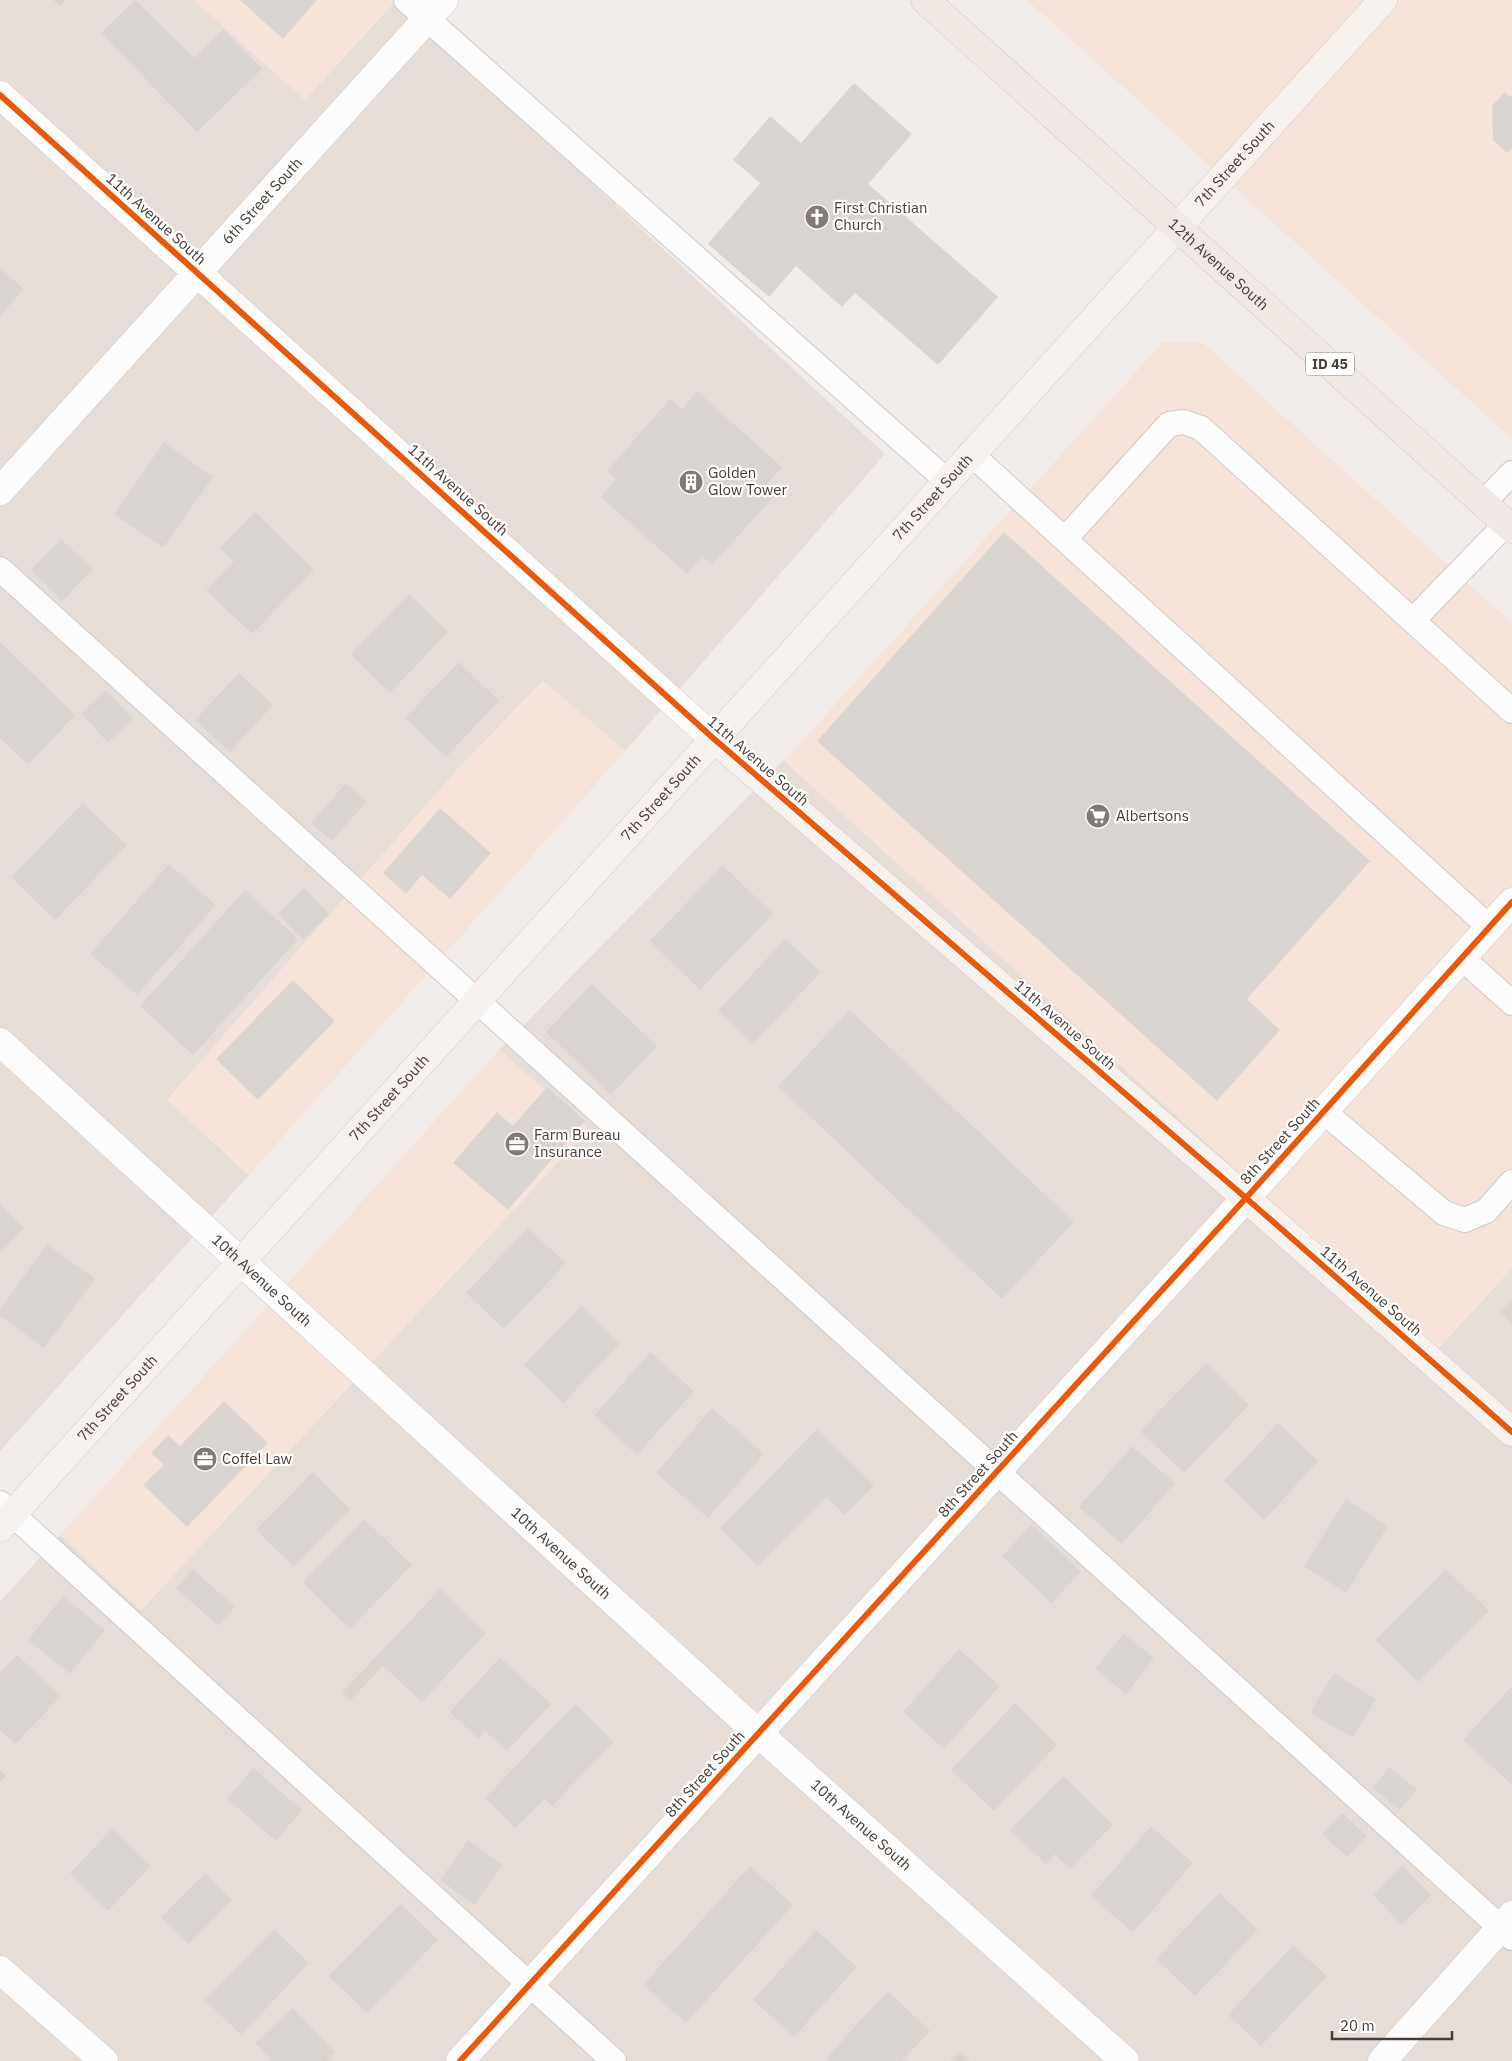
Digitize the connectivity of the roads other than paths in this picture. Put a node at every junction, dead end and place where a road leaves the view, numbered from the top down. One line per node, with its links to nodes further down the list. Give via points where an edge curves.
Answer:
1 (406, 0): 4 (lane)
2 (925, 0): 6 (main road, 12th Avenue South / ID 45)
3 (1383, 0): 6 (main road, 7th Street South)
4 (435, 9): 7 (street, 6th Street South); 10 (lane)
5 (0, 95): 7 (street, 11th Avenue South)
6 (1177, 226): 8 (main road, 7th Street South); 12 (main road, 12th Avenue South / ID 45)
7 (197, 273): 11 (street, 6th Street South); 18 (street, 11th Avenue South)
8 (970, 453): 10 (main road, 7th Street South); 14 (lane)
9 (1512, 473): 12 (lane)
10 (946, 480): 18 (main road, 7th Street South)
11 (0, 490)
12 (1483, 503): 13 (main road, 12th Avenue South / ID 45)
13 (1509, 526): 16 (lane)
14 (1065, 539): 16 (lane, via 1169,424 1184,422 1201,428); 20 (lane)
15 (0, 569): 22 (lane)
16 (1413, 620): 17 (lane)
17 (1512, 711)
18 (713, 738): 22 (main road, 7th Street South); 27 (main road, 11th Avenue South)
19 (1512, 902): 20 (street, 8th Street South)
20 (1489, 927): 21 (street, 8th Street South)
21 (1463, 959): 23 (lane); 25 (street, 8th Street South)
22 (477, 999): 28 (main road, 7th Street South); 30 (lane)
23 (1512, 1003)
24 (0, 1042): 28 (street, 10th Avenue South)
25 (1324, 1112): 26 (lane, via 1444,1213 1465,1220 1486,1211); 27 (street, 8th Street South)
26 (1512, 1182)
27 (1246, 1198): 29 (main road, 11th Avenue South); 30 (street, 8th Street South)
28 (240, 1262): 31 (main road, 7th Street South); 32 (street, 10th Avenue South)
29 (1512, 1432)
30 (998, 1471): 32 (street, 8th Street South); 33 (lane)
31 (4, 1515): 35 (lane)
32 (759, 1734): 35 (street, 8th Street South); 39 (street, 10th Avenue South)
33 (1508, 1927): 40 (street)
34 (0, 1970): 36 (street)
35 (530, 1984): 37 (street, 8th Street South); 38 (lane)
36 (104, 2061)
37 (460, 2061)
38 (614, 2061)
39 (1125, 2061)
40 (1382, 2061)

